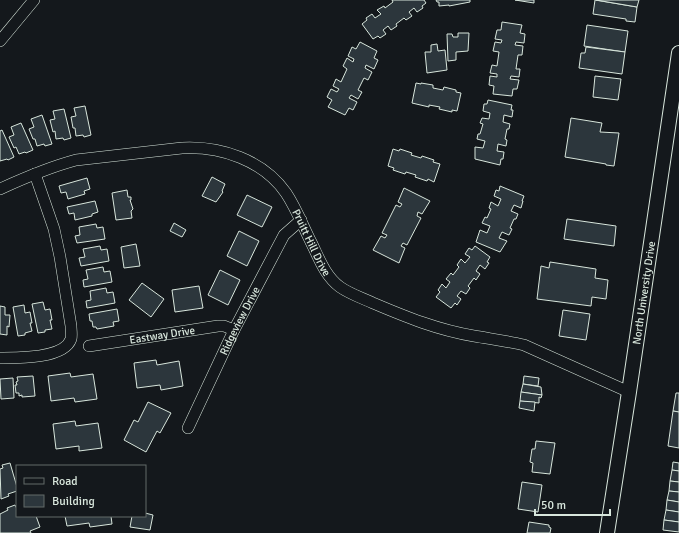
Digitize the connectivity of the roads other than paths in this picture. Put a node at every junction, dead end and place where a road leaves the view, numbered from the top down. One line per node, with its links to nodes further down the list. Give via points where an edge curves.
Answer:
1 (34, 0): 2 (street)
2 (0, 40)
3 (679, 53): 10 (main road, North University Drive)
4 (34, 174): 5 (street, Pruitt Hill Drive); 6 (street, Pruitt Hill Drive, via 84,159 182,148 211,148 237,156 275,180 286,193); 9 (street, via 54,229 71,338 57,352)
5 (0, 189)
6 (300, 220): 7 (street, Ridgeview Drive, via 284,235); 10 (street, Pruitt Hill Drive, via 324,268 341,287 426,324 524,346)
7 (234, 330): 8 (street, Eastway Drive, via 218,326); 11 (street, Ridgeview Drive)
8 (89, 346)
9 (0, 358)
10 (629, 392): 12 (main road, North University Drive)
11 (188, 428)
12 (607, 533)

